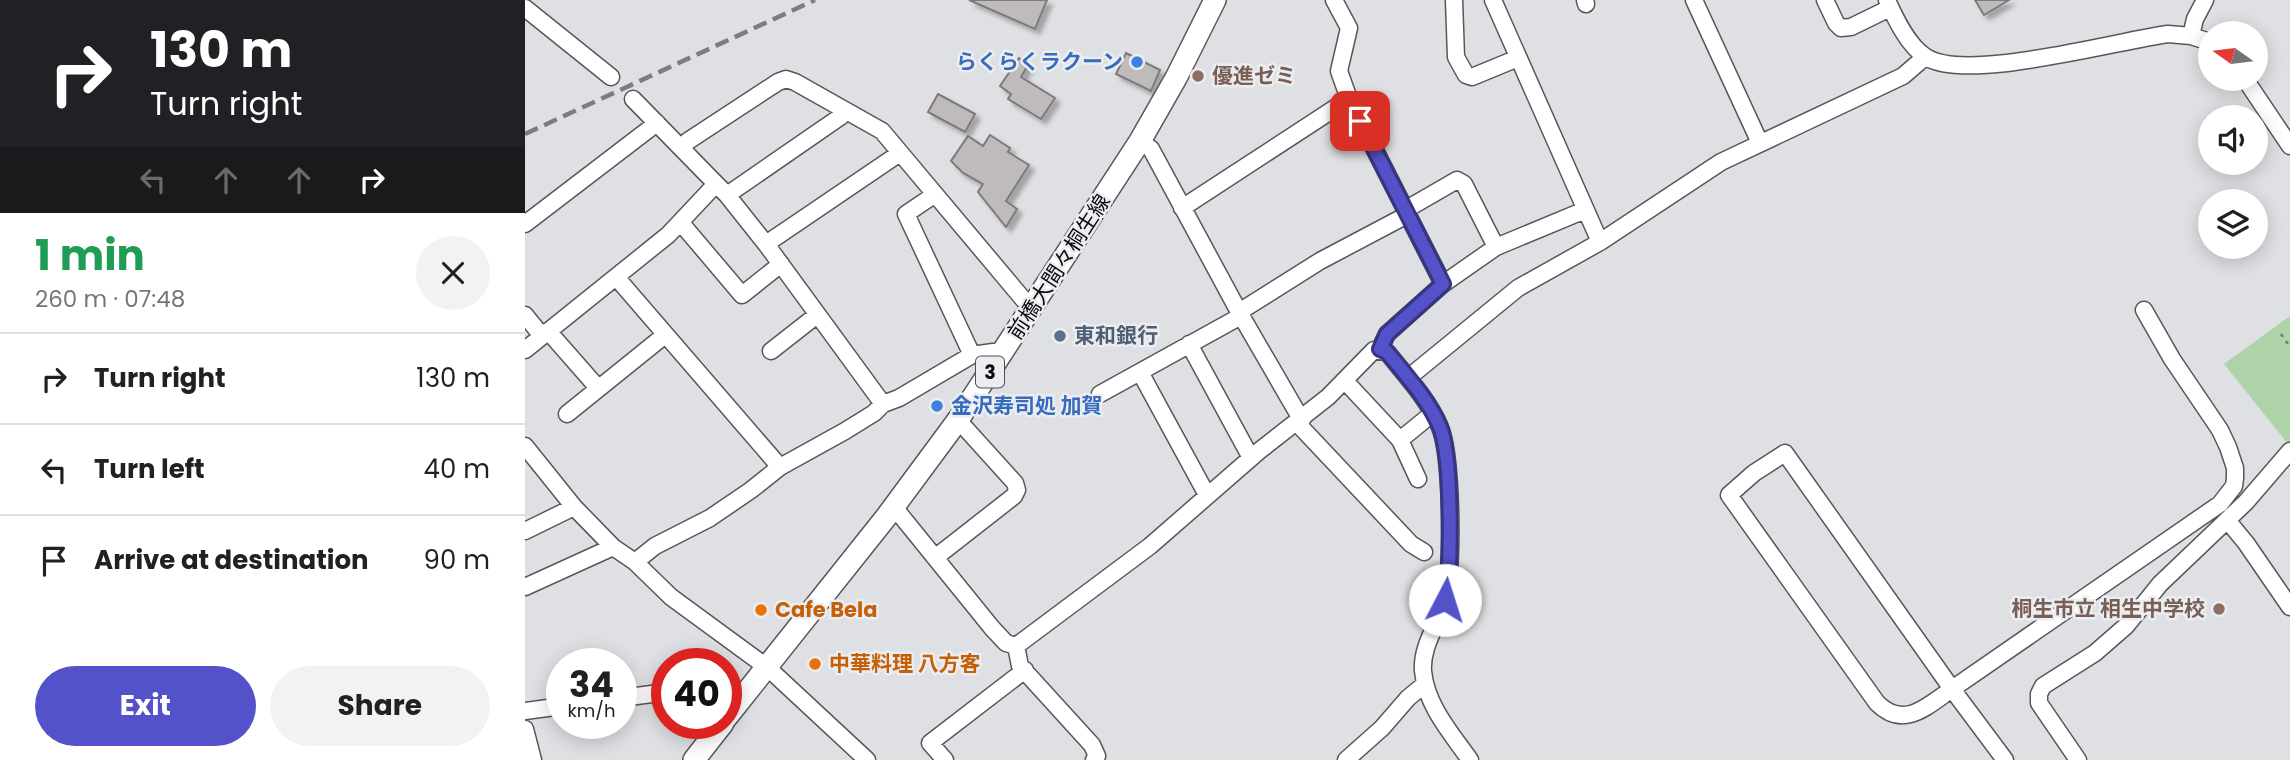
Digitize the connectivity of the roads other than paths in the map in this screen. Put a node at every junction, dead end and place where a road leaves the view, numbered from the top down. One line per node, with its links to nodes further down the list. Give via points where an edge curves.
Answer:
1 (1215, 0): 21 (main road, 前橋大間々桐生線 / 3)
2 (1334, 0): 17 (street, via 1349,28 1339,71)
3 (1454, 0): 13 (street, via 1456,57 1466,75 1472,77)
4 (1493, 0): 13 (street)
5 (1694, 0): 22 (street)
6 (1825, 0): 8 (street, via 1841,28 1851,27)
7 (2201, 2): 10 (street)
8 (1888, 4): 12 (street)
9 (525, 8): 14 (street)
10 (2191, 36): 11 (street); 12 (street, via 2168,34 1983,66 1948,66)
11 (2198, 38)
12 (1925, 57): 22 (street, via 1903,76)
13 (1518, 58): 28 (street)
14 (611, 77)
15 (2254, 91): 20 (street)
16 (633, 99): 19 (street)
17 (1349, 99): 27 (street); 29 (street)
18 (846, 111): 23 (street, via 786,79); 24 (street, via 882,131); 25 (street)
19 (657, 123): 23 (street); 31 (street)
20 (2288, 135)
21 (1140, 141): 27 (street, via 1151,149); 38 (main road, 前橋大間々桐生線 / 3)
22 (1760, 143): 32 (street, via 1721,162)
23 (682, 148): 25 (street)
24 (900, 153): 26 (street); 33 (street)
25 (721, 190): 30 (street); 33 (street)
26 (934, 195): 38 (street); 49 (street, via 906,214)
27 (1182, 208): 40 (street)
28 (1585, 209): 32 (street); 34 (street)
29 (1406, 212): 34 (street, via 1457,180 1464,184); 37 (street); 40 (street)
30 (681, 223): 35 (street, via 742,295); 36 (street)
31 (525, 224)
32 (1600, 242): 52 (street, via 1502,299)
33 (766, 244): 35 (street)
34 (1496, 247): 37 (street)
35 (781, 264): 41 (street)
36 (616, 278): 43 (street); 44 (street)
37 (1443, 284): 46 (street, via 1387,334)
38 (1034, 307): 50 (main road, 前橋大間々桐生線 / 3)
39 (2144, 310): 82 (street, via 2220,430 2235,468 2234,486 2220,504)
40 (1240, 314): 45 (street); 60 (street, via 1297,412)
41 (817, 315): 48 (street); 56 (street)
42 (525, 316): 43 (street)
43 (545, 333): 47 (street); 54 (street)
44 (665, 335): 54 (street); 65 (street)
45 (1189, 344): 51 (street); 64 (street)
46 (1380, 349): 52 (street); 53 (street)
47 (525, 350)
48 (771, 351)
49 (972, 355): 50 (street, via 993,352); 56 (street)
50 (1001, 356): 59 (main road, 前橋大間々桐生線 / 3)
51 (1139, 372): 55 (street); 67 (street)
52 (1408, 378): 57 (street)
53 (1345, 381): 60 (street); 61 (street)
54 (598, 388): 58 (street)
55 (1100, 394)
56 (883, 404): 65 (street)
57 (1433, 413): 61 (street); 81 (street, via 1447,457 1447,589 1426,649)
58 (567, 414)
59 (958, 420): 69 (main road, 前橋大間々桐生線 / 3); 74 (street, via 1017,490)
60 (1295, 424): 64 (street); 73 (street)
61 (1400, 440): 66 (street)
62 (525, 446): 68 (street)
63 (2290, 451): 70 (street)
64 (1251, 458): 67 (street)
65 (780, 467): 75 (street, via 710,519 655,546)
66 (1418, 479)
67 (1207, 495): 78 (street, via 1150,546)
68 (574, 507): 71 (street); 72 (street)
69 (894, 507): 74 (street); 79 (main road, 前橋大間々桐生線 / 3)
70 (2227, 520): 77 (street); 96 (street, via 2160,584 2126,626 2095,653 2043,686 2039,703)
71 (525, 531)
72 (613, 547): 75 (street); 76 (street)
73 (1424, 552)
74 (936, 557): 78 (street, via 1006,643)
75 (635, 562): 79 (street, via 671,597)
76 (525, 587)
77 (2290, 607)
78 (1016, 646): 80 (street)
79 (768, 668): 83 (main road, 前橋大間々桐生線 / 3); 90 (street)
80 (1025, 670): 91 (street, via 930,743); 92 (street, via 1092,745)
81 (1425, 684): 93 (street); 94 (street, via 1431,704)
82 (1952, 689): 82 (street, via 1785,453 1729,495 1886,711 1906,716); 95 (street)
83 (742, 694)
84 (546, 708): 85 (street)
85 (525, 711)
86 (525, 729): 88 (street)
87 (710, 739): 89 (main road)
88 (533, 760)
89 (694, 760)
90 (867, 760)
91 (945, 760)
92 (1094, 760)
93 (1346, 760)
94 (1469, 760)
95 (2005, 760)
96 (2078, 760)

